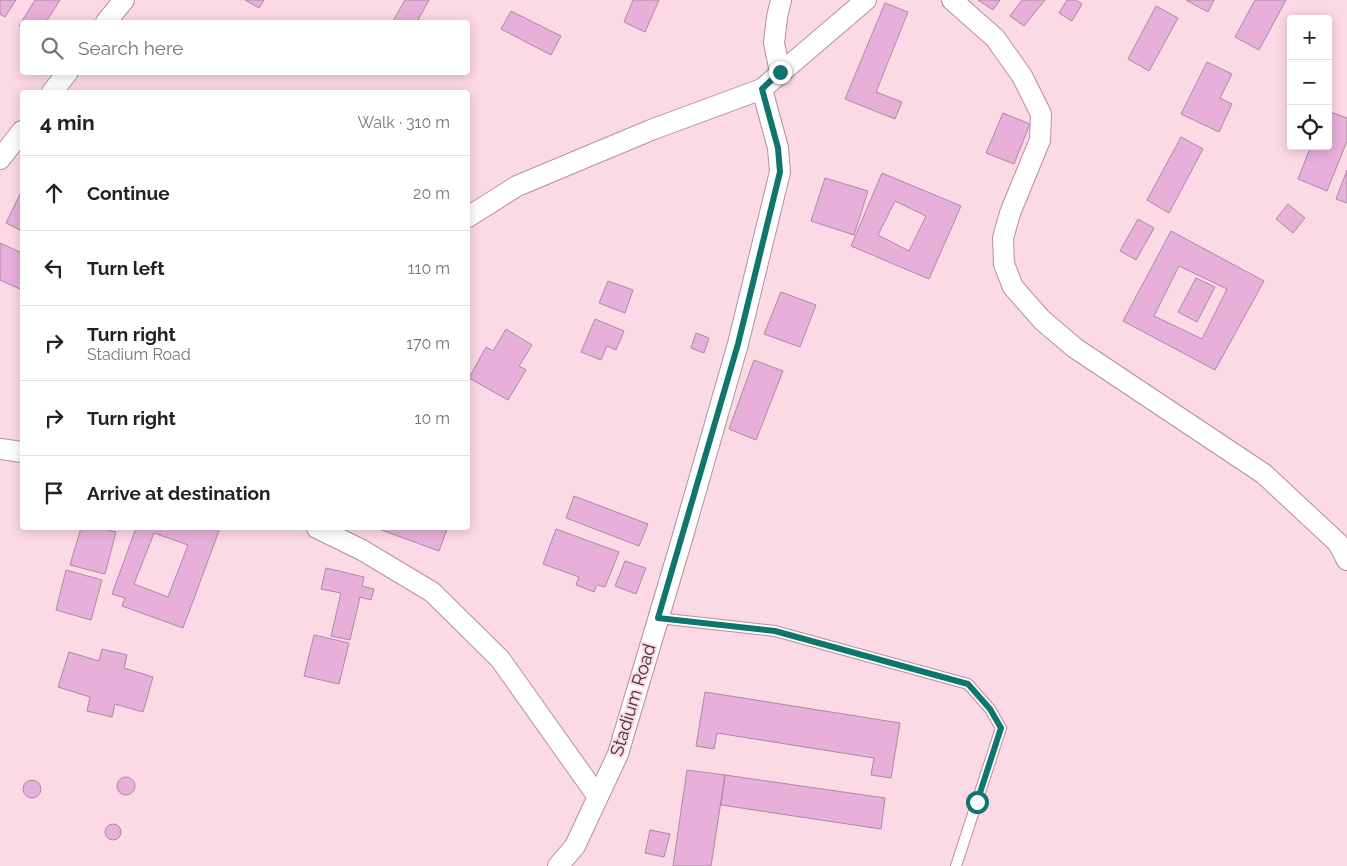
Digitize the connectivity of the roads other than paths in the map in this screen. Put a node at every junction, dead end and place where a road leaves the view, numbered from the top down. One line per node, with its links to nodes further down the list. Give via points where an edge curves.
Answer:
1 (124, 0): 5 (street)
2 (781, 0): 6 (street, via 774,43)
3 (866, 0): 6 (street)
4 (952, 0): 16 (street, via 995,38 1022,76 1042,114 1040,140 1003,238 1004,264 1013,287 1042,320 1075,348 1264,474)
5 (108, 20)
6 (780, 72): 8 (street)
7 (66, 75): 9 (street)
8 (762, 89): 12 (street, via 651,130 517,186); 17 (street, Stadium Road, via 778,148 780,172 738,344)
9 (54, 90)
10 (20, 133): 11 (street)
11 (2, 153)
12 (470, 216)
13 (0, 449): 14 (street)
14 (20, 452)
15 (321, 530): 18 (street, via 362,550 432,592 500,659)
16 (1344, 548)
17 (658, 618): 18 (street, Stadium Road, via 618,754); 20 (lane, via 775,631 968,684 990,709 1001,728)
18 (598, 797): 19 (street, Stadium Road, via 575,846)
19 (558, 866)
20 (956, 866)

